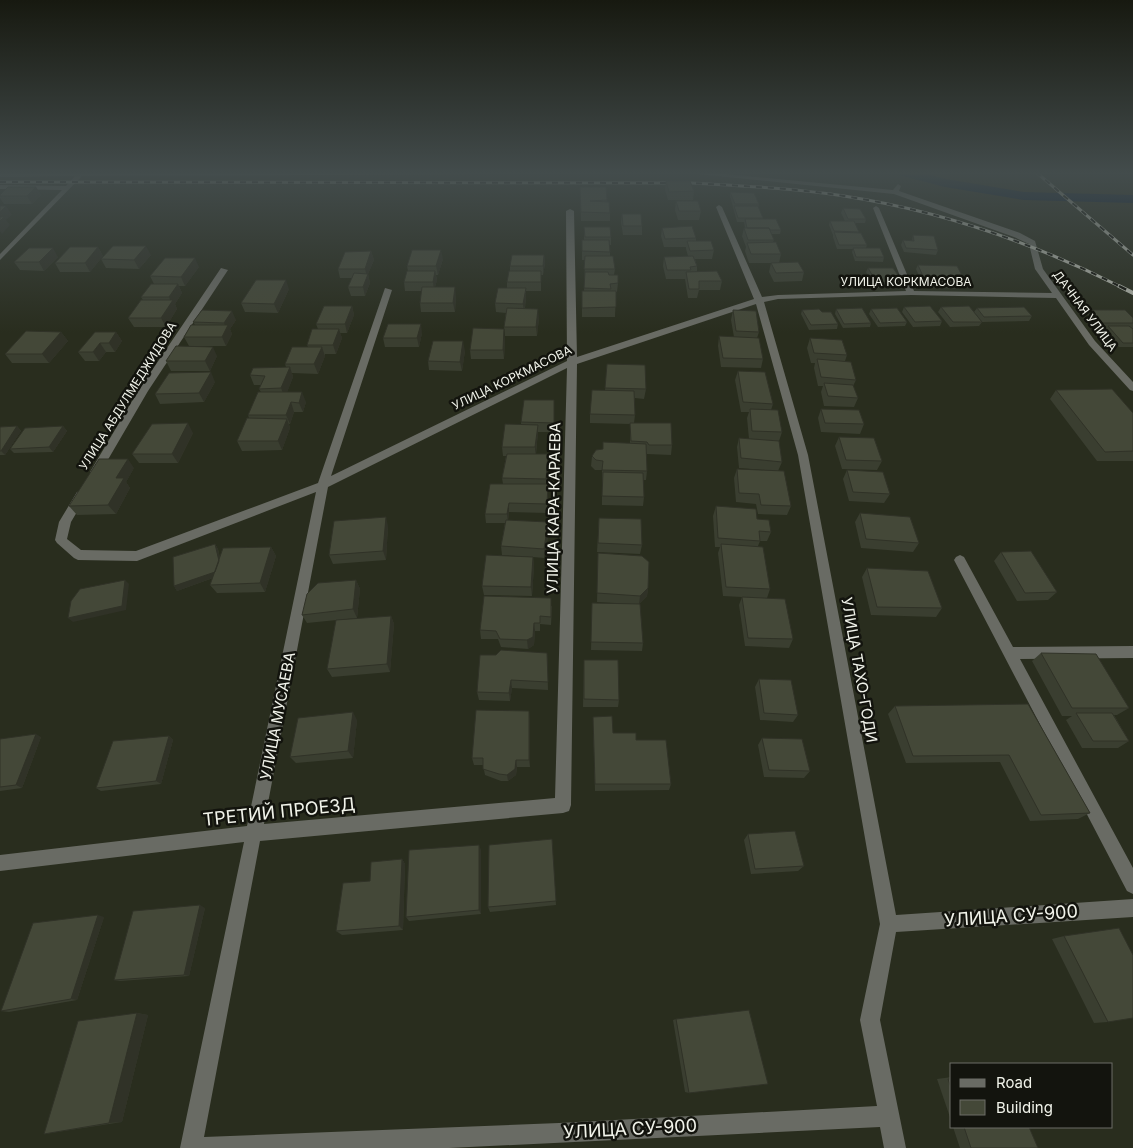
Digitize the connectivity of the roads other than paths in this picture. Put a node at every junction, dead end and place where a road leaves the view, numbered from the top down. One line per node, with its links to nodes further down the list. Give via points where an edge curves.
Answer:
1 (32, 226): 6 (street)
2 (570, 226): 12 (street, УЛИЦА КАРА-КАРАЕВА)
3 (727, 226): 11 (street, УЛИЦА ТАХО-ГОДИ)
4 (883, 226): 9 (street)
5 (993, 226): 10 (street, ДАЧНАЯ УЛИЦА, via 1032,243 1040,269)
6 (0, 258)
7 (224, 270): 15 (street, УЛИЦА АБДУЛМЕДЖИДОВА, via 143,391 65,522)
8 (388, 290): 14 (street, УЛИЦА МУСАЕВА)
9 (911, 293): 10 (street, УЛИЦА КОРКМАСОВА); 11 (street, УЛИЦА КОРКМАСОВА)
10 (1058, 296): 13 (street, ДАЧНАЯ УЛИЦА, via 1092,343)
11 (759, 300): 12 (street, УЛИЦА КОРКМАСОВА); 24 (street, УЛИЦА ТАХО-ГОДИ, via 803,455)
12 (572, 362): 14 (street, УЛИЦА КОРКМАСОВА); 19 (street, УЛИЦА КАРА-КАРАЕВА)
13 (1133, 388)
14 (323, 485): 15 (street, УЛИЦА КОРКМАСОВА, via 137,556 78,556); 20 (street, УЛИЦА МУСАЕВА)
15 (61, 540)
16 (960, 560): 18 (street)
17 (1133, 652): 18 (street)
18 (1010, 653): 22 (street)
19 (563, 804): 20 (street, ТРЕТИЙ ПРОЕЗД)
20 (254, 833): 21 (street, ТРЕТИЙ ПРОЕЗД); 26 (street, УЛИЦА МУСАЕВА)
21 (0, 862)
22 (1133, 885)
23 (1133, 908): 24 (street, УЛИЦА СУ-900)
24 (889, 924): 25 (street, УЛИЦА ТАХО-ГОДИ, via 870,1020)
25 (889, 1116): 26 (street, УЛИЦА СУ-900); 27 (street, УЛИЦА ТАХО-ГОДИ)
26 (191, 1148)
27 (895, 1148)

